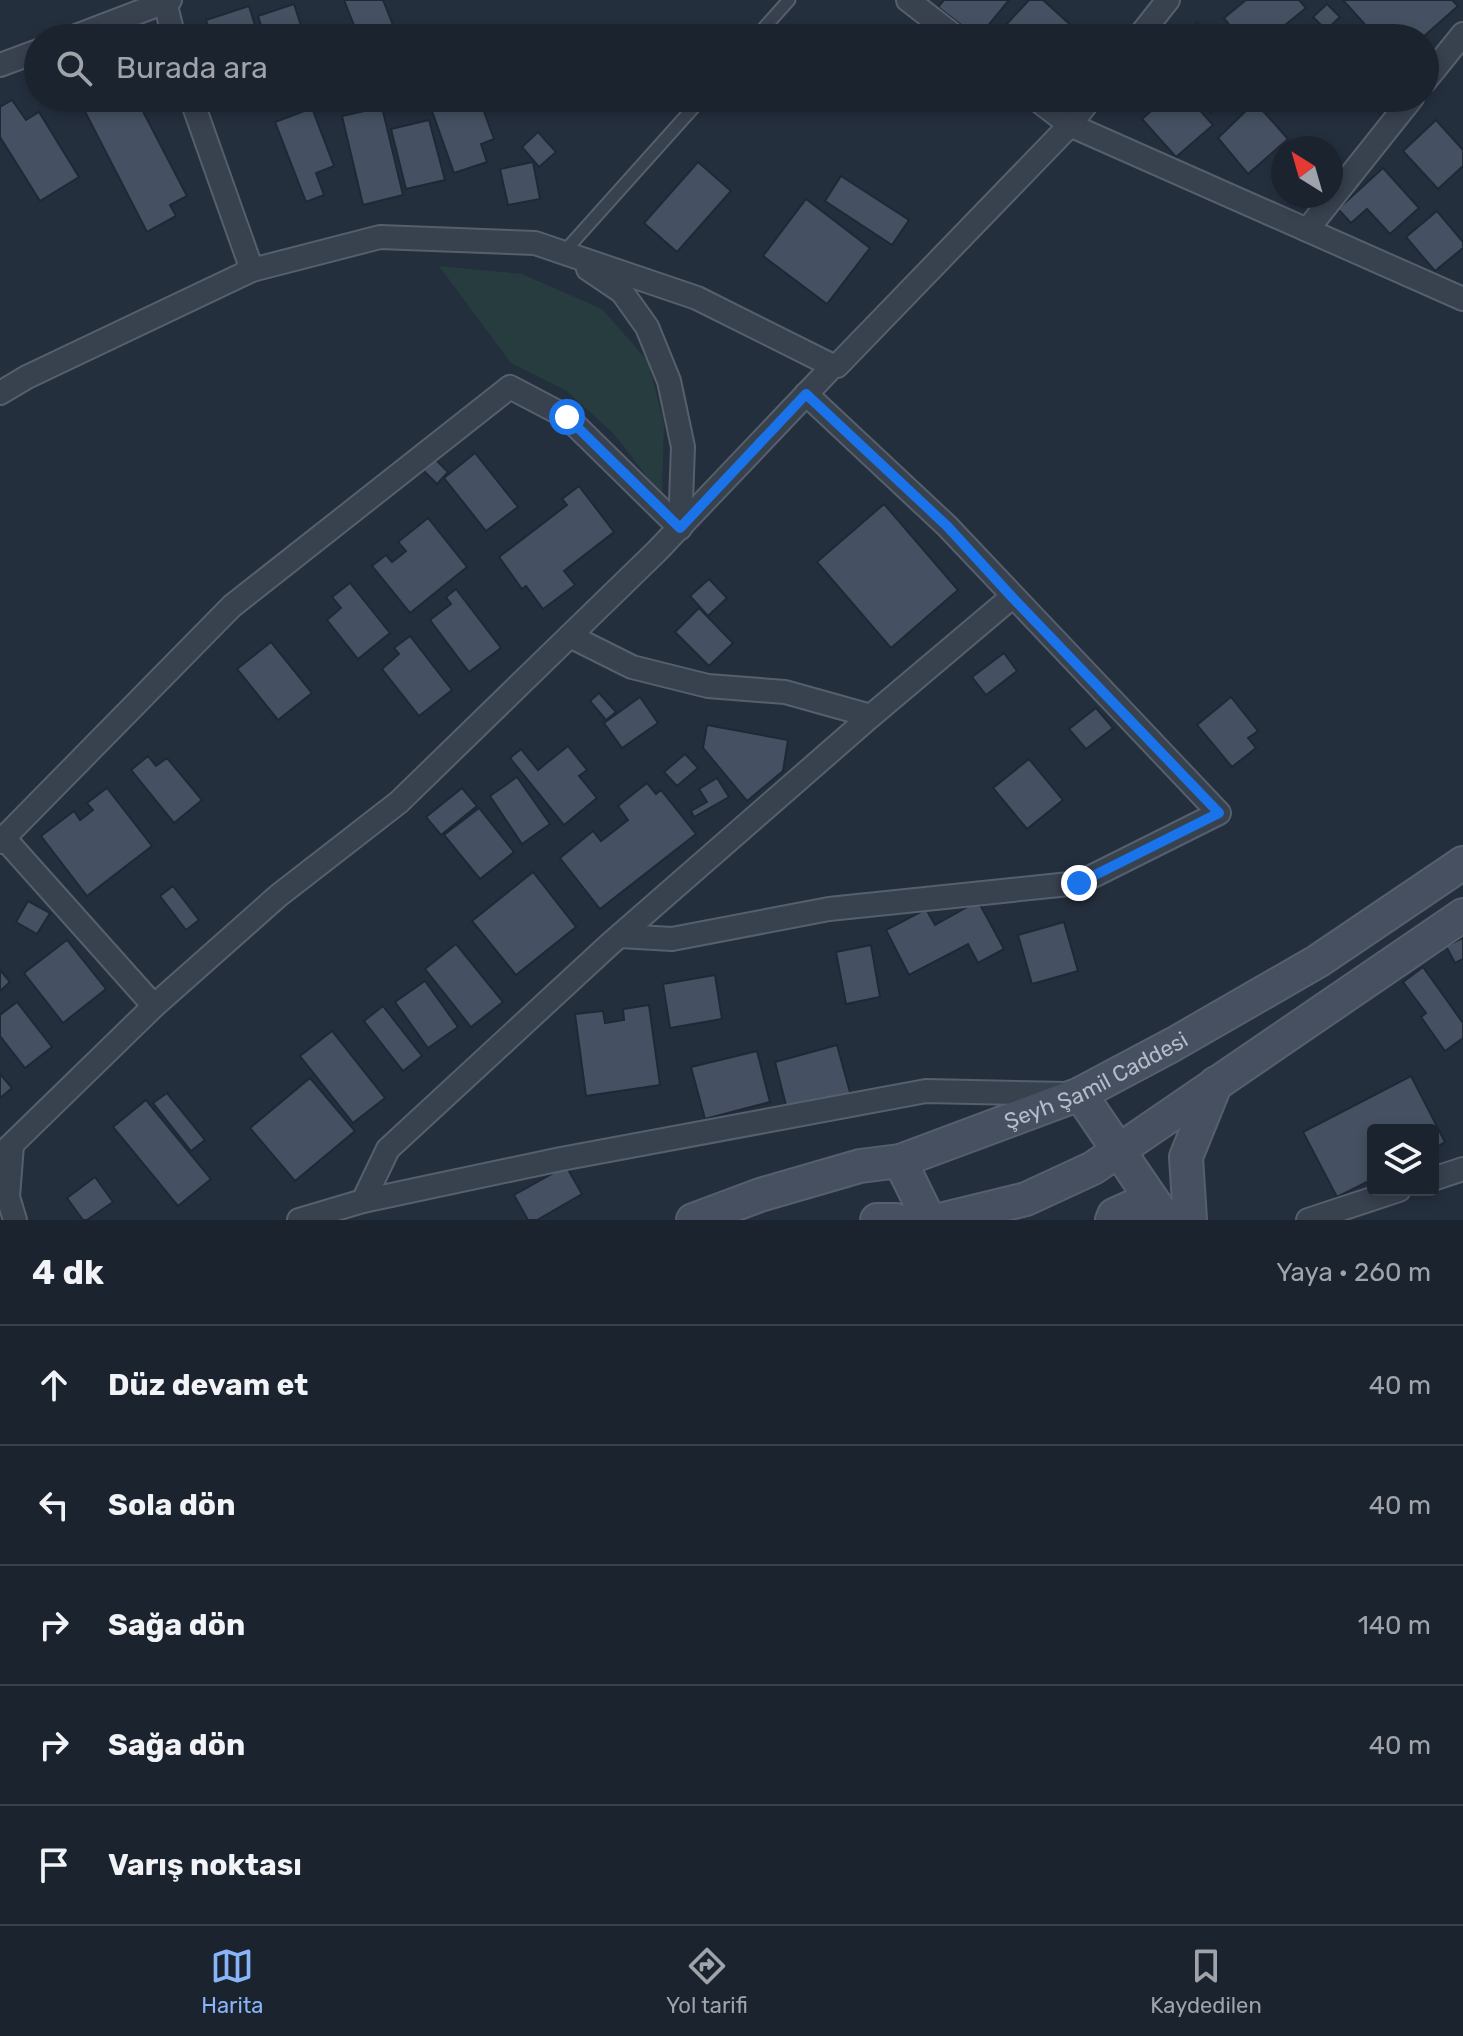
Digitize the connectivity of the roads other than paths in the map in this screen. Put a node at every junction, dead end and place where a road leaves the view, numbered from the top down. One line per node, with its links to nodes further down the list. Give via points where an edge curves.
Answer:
1 (789, 0): 7 (lane)
2 (908, 0): 8 (street)
3 (1168, 0): 9 (street)
4 (168, 1): 5 (street); 6 (street)
5 (108, 24)
6 (172, 24)
7 (768, 24)
8 (939, 24)
9 (1149, 24)
10 (1463, 34): 12 (street)
11 (24, 56): 13 (street)
12 (1439, 64)
13 (0, 65)
14 (196, 112): 22 (street)
15 (690, 112): 21 (lane)
16 (1053, 112): 19 (street)
17 (1080, 112): 19 (street)
18 (1401, 112): 20 (street)
19 (1070, 125): 20 (street); 24 (street)
20 (1307, 230): 23 (street)
21 (564, 253): 22 (street, via 535,243 380,237); 24 (street, via 697,298); 27 (street, via 622,292 647,327 669,381 683,447)
22 (252, 270): 25 (street)
23 (1463, 299)
24 (833, 366): 26 (street)
25 (0, 393)
26 (806, 394): 27 (street); 28 (street, via 947,526)
27 (680, 528): 29 (street); 31 (street, via 567,417 510,387 232,606)
28 (1012, 597): 30 (street); 34 (street, via 1219,813 1079,883 829,909 672,939)
29 (570, 636): 30 (street, via 632,667 708,686 785,692); 35 (street, via 399,802 278,896)
30 (871, 716): 34 (street)
31 (2, 840): 35 (street)
32 (1463, 863): 37 (main road, Şeyh Şamil Caddesi, via 1318,961)
33 (1463, 915): 36 (main road)
34 (620, 936): 44 (street, via 388,1149)
35 (154, 1006): 38 (street)
36 (1216, 1083): 39 (main road); 45 (main road, via 1186,1157)
37 (1080, 1094): 39 (main road); 40 (main road, Şeyh Şamil Caddesi); 44 (street, via 926,1091)
38 (6, 1150): 46 (street, via 8,1197)
39 (1119, 1150): 45 (main road); 52 (main road, via 1026,1199)
40 (900, 1161): 48 (main road, Şeyh Şamil Caddesi, via 860,1166); 51 (main road)
41 (1463, 1169): 42 (street)
42 (1439, 1177)
43 (1381, 1196): 54 (street)
44 (363, 1201): 47 (street)
45 (1173, 1218): 53 (main road, via 1136,1205)
46 (15, 1220)
47 (299, 1220)
48 (693, 1220)
49 (877, 1220): 50 (main road)
50 (896, 1220)
51 (929, 1220)
52 (940, 1220)
53 (1112, 1220)
54 (1308, 1220)

